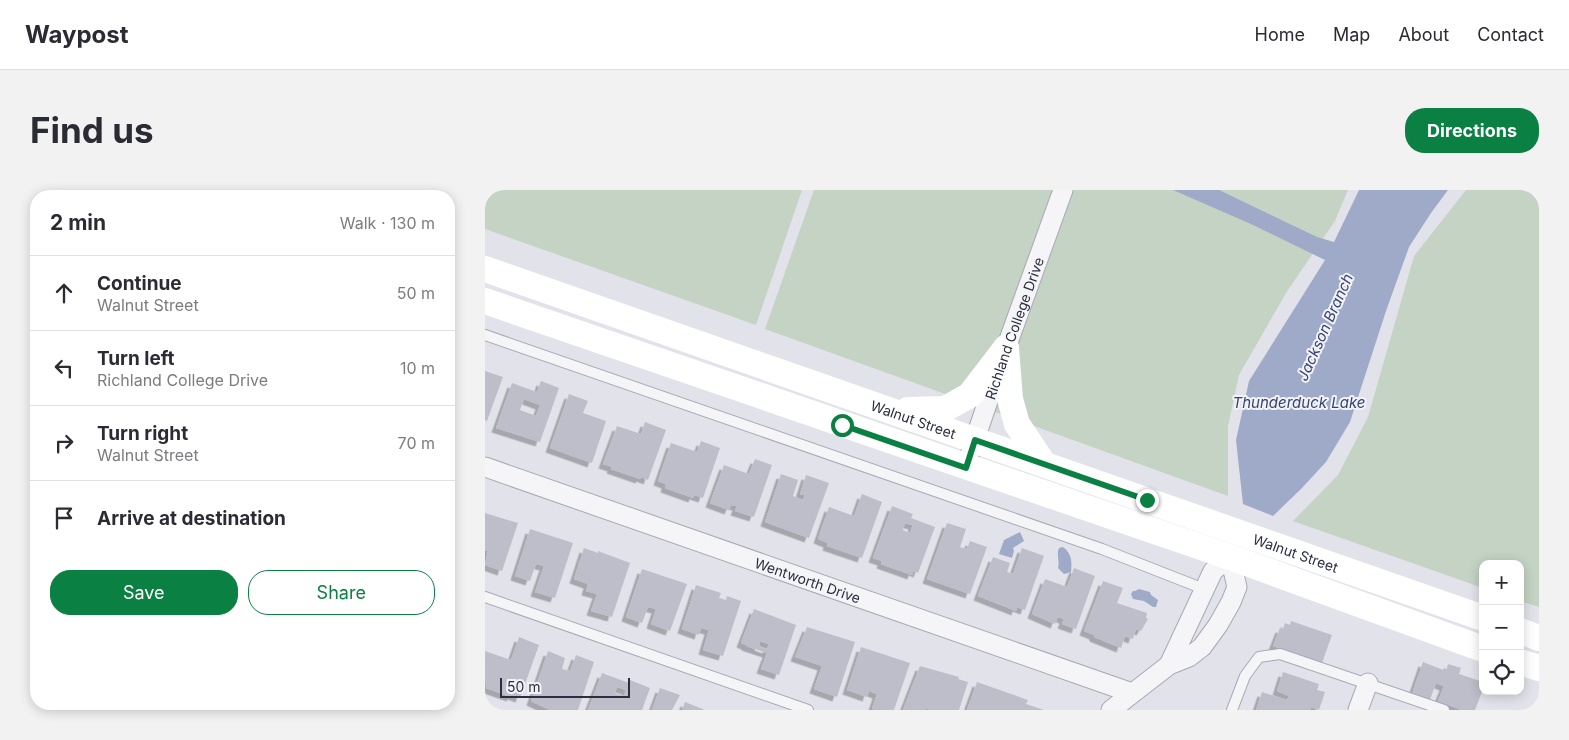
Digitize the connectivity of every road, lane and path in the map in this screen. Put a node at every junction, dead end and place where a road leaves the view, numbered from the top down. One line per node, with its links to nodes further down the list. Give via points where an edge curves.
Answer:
1 (1063, 190): 5 (street, Richland College Drive)
2 (485, 269): 6 (main road, Walnut Street)
3 (485, 302): 10 (main road, Walnut Street)
4 (485, 335): 13 (lane, via 1102,549)
5 (1006, 348): 6 (main road, via 970,395 945,409); 7 (street, Richland College Drive); 8 (main road, via 1010,399 1017,424)
6 (892, 410): 7 (main road, Walnut Street)
7 (975, 440): 8 (main road, Walnut Street); 10 (street, Richland College Drive)
8 (1043, 463): 11 (main road, Walnut Street)
9 (485, 467): 25 (street, Wentworth Drive)
10 (966, 468): 12 (main road, Walnut Street)
11 (1239, 532): 12 (main road); 15 (main road, Walnut Street)
12 (1230, 557): 13 (street, via 1213,571); 18 (main road, Walnut Street); 22 (street, via 1237,587 1227,610 1202,647 1189,657)
13 (1204, 590): 22 (street)
14 (485, 597): 26 (lane)
15 (1453, 607): 16 (main road, Walnut Street); 18 (main road)
16 (1479, 617)
17 (1524, 632): 19 (main road)
18 (1444, 635): 20 (main road, Walnut Street)
19 (1539, 638)
20 (1479, 648)
21 (1524, 663): 23 (main road)
22 (1169, 665): 25 (street)
23 (1539, 668)
24 (1368, 683): 28 (lane, via 1280,654 1259,657 1245,676); 29 (street); 30 (lane)
25 (1132, 693): 27 (street)
26 (808, 710)
27 (1111, 710)
28 (1232, 710)
29 (1359, 710)
30 (1444, 710)

